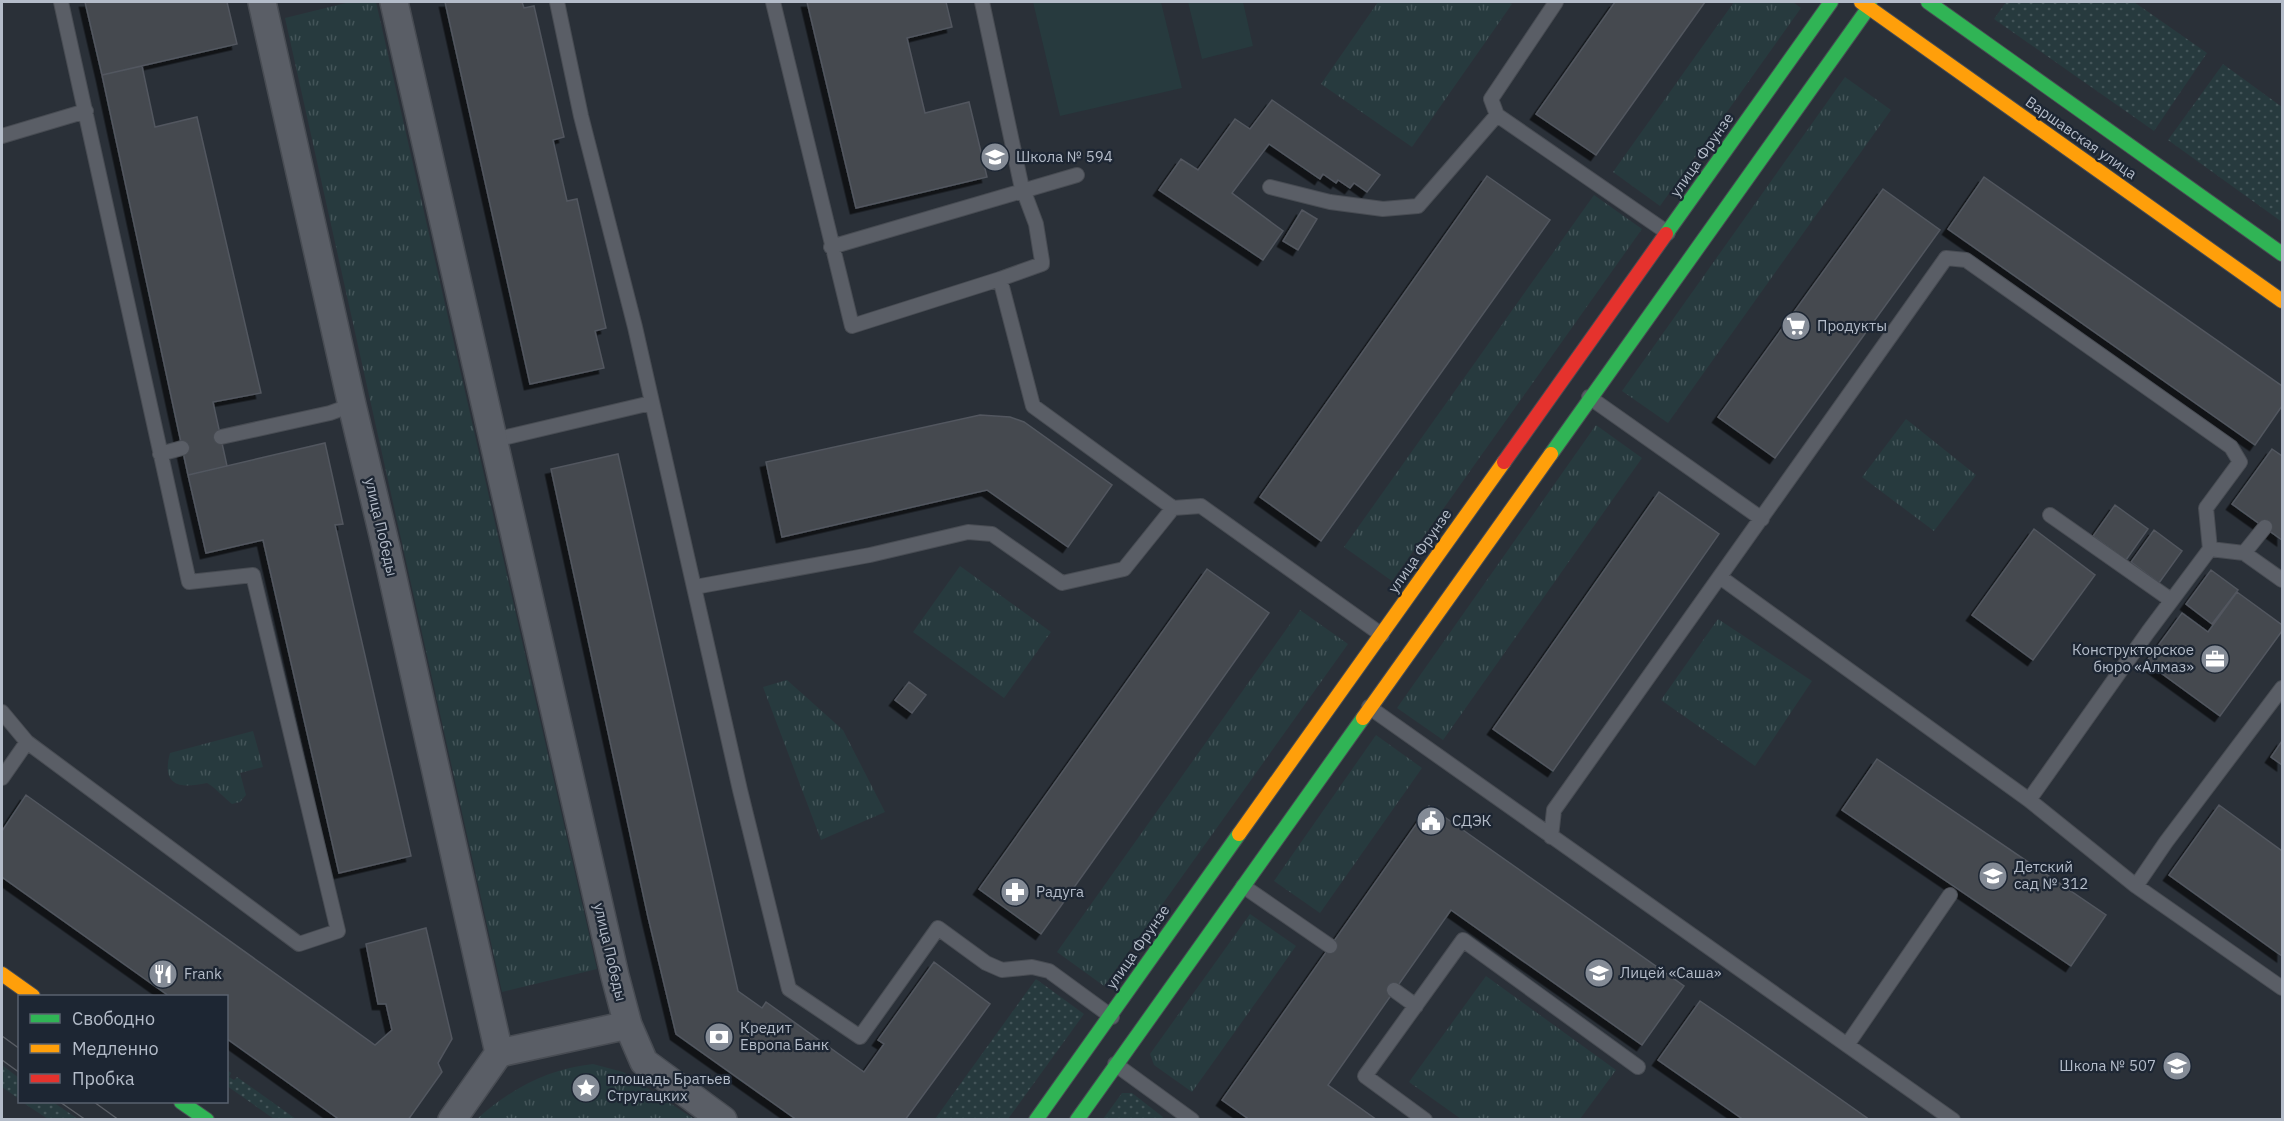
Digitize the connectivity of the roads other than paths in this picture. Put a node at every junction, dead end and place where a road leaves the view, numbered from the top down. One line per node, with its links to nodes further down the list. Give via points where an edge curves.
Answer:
1 (61, 2): 11 (lane)
2 (262, 2): 24 (street, улица Победы)
3 (394, 2): 26 (street, улица Победы)
4 (557, 2): 23 (lane, via 580,116)
5 (773, 2): 18 (lane)
6 (982, 2): 16 (lane)
7 (1556, 2): 12 (lane, via 1491,99)
8 (1831, 2): 17 (street, улица Фрунзе)
9 (1928, 2): 19 (street, Варшавская улица)
10 (1866, 3): 17 (street, улица Фрунзе); 21 (street, Варшавская улица)
11 (86, 111): 13 (lane); 28 (lane)
12 (1497, 115): 15 (lane, via 1418,206 1383,208 1330,202); 17 (lane)
13 (2, 136)
14 (1077, 176): 16 (lane)
15 (1270, 187)
16 (1023, 190): 18 (lane); 20 (lane, via 1036,224 1042,264)
17 (1681, 242): 22 (street, улица Фрунзе); 22 (street, улица Фрунзе)
18 (831, 247): 20 (lane, via 852,326)
19 (2283, 254)
20 (1000, 279): 29 (lane, via 1033,406)
21 (2283, 301)
22 (1576, 388): 31 (lane); 39 (street, улица Фрунзе); 39 (street, улица Фрунзе)
23 (651, 403): 26 (lane); 37 (lane)
24 (352, 405): 25 (lane); 59 (street, улица Победы)
25 (221, 437)
26 (494, 440): 56 (street, улица Победы)
27 (182, 448): 28 (lane)
28 (160, 454): 43 (lane, via 189,582 253,575 338,931 299,944)
29 (1173, 508): 37 (lane, via 1124,569 1062,583 992,534 968,532 870,555); 39 (lane, via 1201,506)
30 (2050, 515): 38 (lane)
31 (1762, 519): 33 (lane, via 1946,258 1966,260 2231,447 2240,462 2206,508); 35 (lane)
32 (2265, 527): 34 (lane)
33 (2210, 549): 34 (lane); 38 (lane)
34 (2244, 553): 36 (lane)
35 (1720, 577): 45 (lane); 46 (lane, via 1554,810)
36 (2283, 580)
37 (695, 587): 57 (lane, via 789,989 860,1037 938,928 1002,970 1032,967 1049,971)
38 (2171, 600): 45 (lane)
39 (1395, 644): 41 (street, улица Фрунзе); 41 (street, улица Фрунзе)
40 (2283, 688): 48 (lane)
41 (1356, 698): 46 (lane); 47 (street, улица Фрунзе); 47 (street, улица Фрунзе)
42 (2, 712): 43 (lane)
43 (27, 742): 44 (lane)
44 (2, 778)
45 (2029, 800): 48 (lane)
46 (1551, 837): 58 (lane)
47 (1229, 876): 50 (lane); 57 (street, улица Фрунзе); 57 (street, улица Фрунзе)
48 (2136, 886): 52 (lane)
49 (1950, 895): 58 (lane)
50 (1330, 946)
51 (2, 974): 54 (street)
52 (2283, 988)
53 (1394, 990): 55 (lane)
54 (32, 995)
55 (1416, 1006): 61 (lane, via 1463,940); 69 (lane, via 1365,1076)
56 (628, 1025): 59 (street); 65 (street, via 644,1062)
57 (1124, 1025): 60 (street, улица Фрунзе); 60 (street, улица Фрунзе)
58 (1847, 1046): 70 (lane)
59 (499, 1053): 64 (street)
60 (1103, 1055): 66 (street, улица Фрунзе); 67 (street, улица Фрунзе); 68 (lane)
61 (1638, 1067)
62 (184, 1103): 63 (street)
63 (207, 1119)
64 (452, 1119)
65 (723, 1119)
66 (1036, 1119)
67 (1077, 1119)
68 (1192, 1119)
69 (1425, 1119)
70 (1953, 1119)

